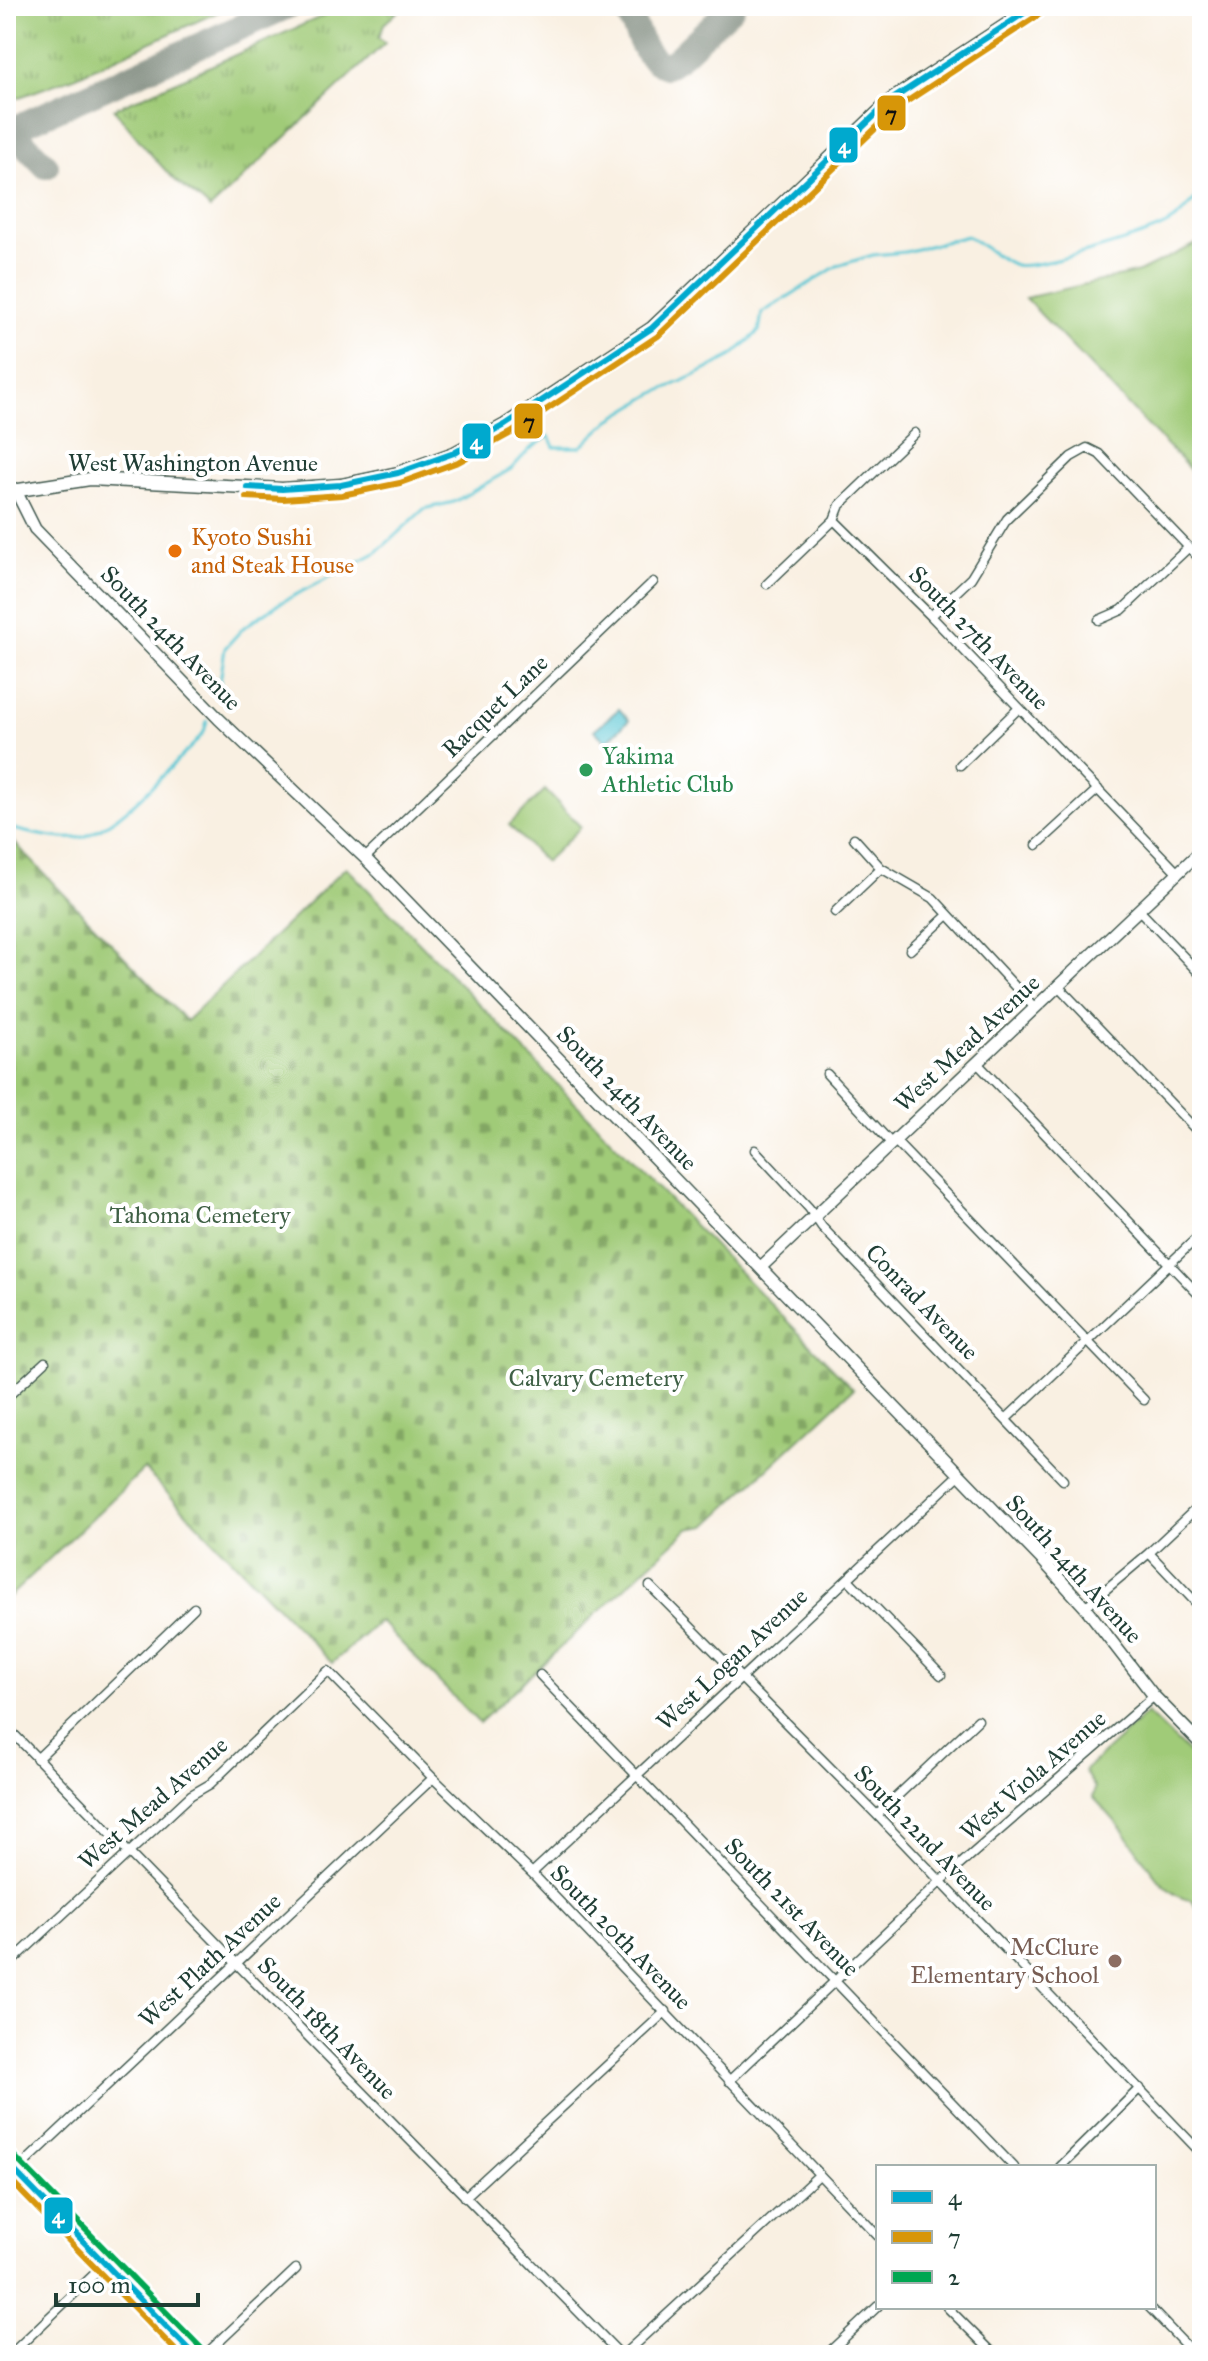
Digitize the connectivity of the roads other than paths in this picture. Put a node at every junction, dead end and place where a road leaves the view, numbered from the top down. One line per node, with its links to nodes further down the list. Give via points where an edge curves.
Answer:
1 (1035, 6): 3 (main road, West Washington Avenue, via 891,100 652,328 454,453 341,485 282,489 90,479)
2 (915, 433): 4 (street, via 840,505)
3 (11, 490): 17 (street, South 24th Avenue, via 35,529 219,719)
4 (834, 520): 8 (street); 9 (street, South 27th Avenue)
5 (1188, 548): 6 (street); 9 (street, via 1099,454 1087,448 1007,519 971,578); 10 (street, via 1122,610)
6 (1202, 561)
7 (653, 582): 17 (street, Racquet Lane)
8 (767, 584)
9 (931, 616): 11 (street, South 27th Avenue)
10 (1099, 620)
11 (1019, 708): 12 (street); 13 (street, South 27th Avenue)
12 (960, 765)
13 (1098, 789): 15 (street); 19 (street, South 27th Avenue)
14 (854, 838): 18 (street)
15 (1037, 845)
16 (1202, 850): 19 (street, West Mead Avenue)
17 (365, 858): 35 (street, South 24th Avenue)
18 (881, 868): 21 (street); 22 (street, via 933,898)
19 (1178, 873): 20 (street, West Mead Avenue)
20 (1139, 910): 24 (street); 25 (street, West Mead Avenue)
21 (835, 912)
22 (948, 915): 23 (street); 26 (street)
23 (910, 950)
24 (1202, 976)
25 (1059, 987): 26 (street, West Mead Avenue); 29 (street)
26 (1035, 1008): 27 (street, West Mead Avenue)
27 (978, 1064): 30 (street, West Mead Avenue); 34 (street)
28 (827, 1074): 30 (street)
29 (1202, 1136)
30 (894, 1142): 32 (street, West Mead Avenue); 37 (street)
31 (755, 1150): 32 (street, Conrad Avenue)
32 (815, 1217): 35 (street, West Mead Avenue); 41 (street, Conrad Avenue)
33 (1202, 1233): 34 (street)
34 (1169, 1264): 36 (street); 37 (street)
35 (761, 1267): 42 (street, South 24th Avenue)
36 (1202, 1298)
37 (1088, 1342): 40 (street); 41 (street)
38 (45, 1362): 39 (street)
39 (6, 1398)
40 (1144, 1400)
41 (1006, 1419): 43 (street, Conrad Avenue)
42 (959, 1475): 46 (street, West Logan Avenue); 48 (street, South 24th Avenue)
43 (1063, 1480)
44 (1202, 1503): 45 (street)
45 (1149, 1553): 48 (street); 50 (street)
46 (848, 1579): 53 (street); 54 (street, West Logan Avenue)
47 (650, 1586): 54 (street, South 22nd Avenue)
48 (1085, 1607): 55 (street, South 24th Avenue)
49 (194, 1608): 59 (street)
50 (1202, 1609)
51 (328, 1671): 61 (street, South 20th Avenue); 63 (street, West Mead Avenue, via 210,1784)
52 (540, 1675): 60 (street, South 21st Avenue)
53 (941, 1675)
54 (740, 1679): 60 (street, West Logan Avenue); 62 (street, South 22nd Avenue)
55 (1154, 1696): 58 (street, South 24th Avenue); 65 (street, West Viola Avenue)
56 (978, 1720): 62 (street)
57 (6, 1726): 59 (street, South 18th Avenue)
58 (1202, 1745)
59 (37, 1759): 63 (street, South 18th Avenue)
60 (636, 1775): 64 (street, West Logan Avenue); 68 (street, South 21st Avenue)
61 (433, 1778): 64 (street, South 20th Avenue); 66 (street, West Plath Avenue)
62 (877, 1815): 65 (street, South 22nd Avenue)
63 (128, 1852): 66 (street, South 18th Avenue); 67 (street, West Mead Avenue)
64 (532, 1873): 69 (street, South 20th Avenue)
65 (940, 1882): 68 (street, West Viola Avenue); 71 (street, South 22nd Avenue)
66 (236, 1963): 75 (street, West Plath Avenue); 77 (street, South 18th Avenue)
67 (6, 1967)
68 (835, 1981): 70 (street, West Viola Avenue); 73 (street, South 21st Avenue)
69 (666, 2011): 70 (street, South 20th Avenue); 77 (street)
70 (729, 2081): 76 (street, South 20th Avenue)
71 (1140, 2088): 72 (street, South 22nd Avenue); 74 (street)
72 (1202, 2154)
73 (1012, 2165)
74 (1062, 2165)
75 (10, 2167): 79 (main road)
76 (819, 2175): 78 (street, South 20th Avenue); 87 (street)
77 (465, 2197): 87 (street, South 18th Avenue)
78 (876, 2234)
79 (105, 2264): 84 (street); 85 (main road)
80 (296, 2269): 86 (street)
81 (876, 2308): 88 (street)
82 (949, 2309): 89 (street)
83 (1151, 2309): 90 (street)
84 (10, 2355)
85 (194, 2355)
86 (205, 2355)
87 (622, 2355)
88 (826, 2355)
89 (995, 2355)
90 (1195, 2355)

